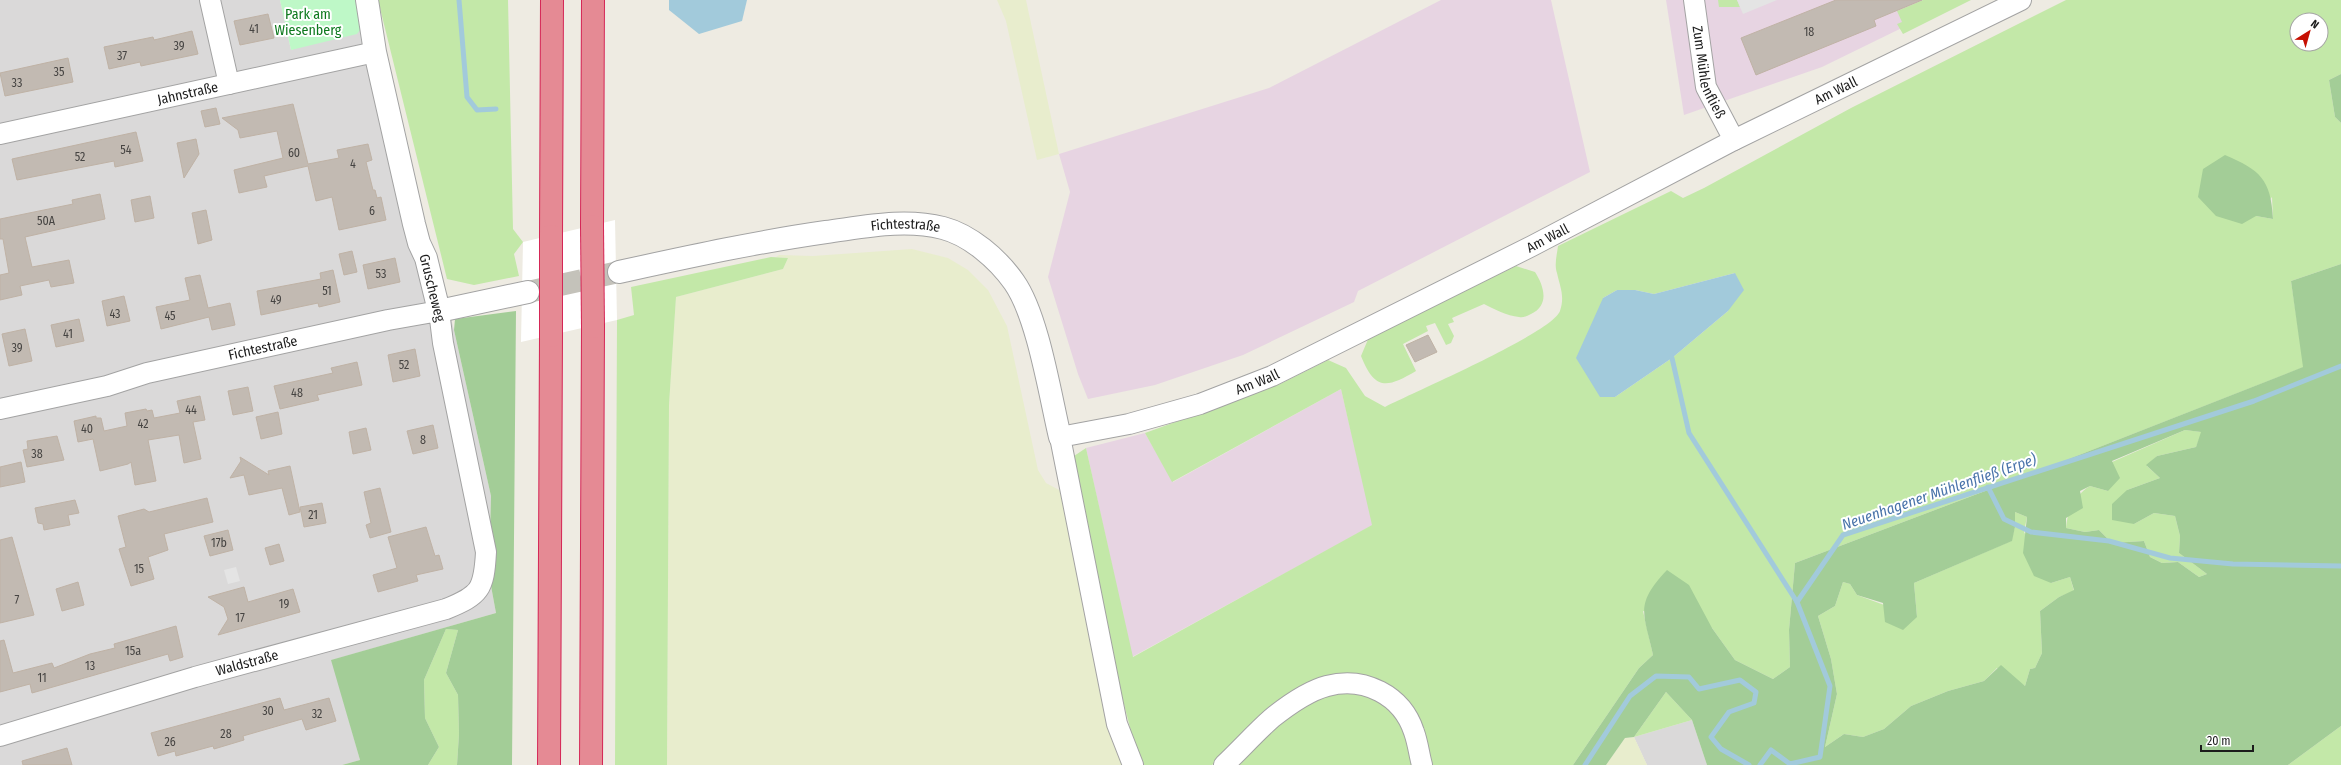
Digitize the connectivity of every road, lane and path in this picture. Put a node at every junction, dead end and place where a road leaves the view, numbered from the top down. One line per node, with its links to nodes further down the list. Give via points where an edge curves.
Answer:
1 (210, 0): 8 (street)
2 (367, 0): 7 (street, Gruscheweg)
3 (552, 0): 18 (highway, bridge)
4 (593, 0): 19 (highway, bridge)
5 (1694, 0): 10 (street, Zum Mühlenfließ, via 1706,87)
6 (2021, 0): 10 (street, Am Wall)
7 (375, 52): 8 (street, Jahnstraße); 13 (street, Gruscheweg, via 414,224 426,258)
8 (229, 84): 9 (street, Jahnstraße)
9 (0, 134)
10 (1734, 140): 15 (street, Am Wall, via 1518,253 1272,376 1200,404 1129,424)
11 (619, 272): 15 (street, Fichtestraße, via 746,244 884,224 944,228 984,251 1000,264 1014,282 1026,304 1034,328)
12 (528, 292): 13 (street, Fichtestraße)
13 (439, 311): 14 (street, Fichtestraße, via 147,373 107,386); 16 (street, Gruscheweg, via 443,343 486,552)
14 (0, 410)
15 (1060, 437): 20 (street, via 1117,724)
16 (485, 578): 17 (street, Waldstraße, via 476,593 446,609 221,670)
17 (0, 736)
18 (549, 765)
19 (591, 765)
20 (1133, 765)
21 (1224, 765): 22 (street, via 1273,718 1302,698 1326,686 1349,683 1375,688 1392,699 1414,732)
22 (1422, 765)

